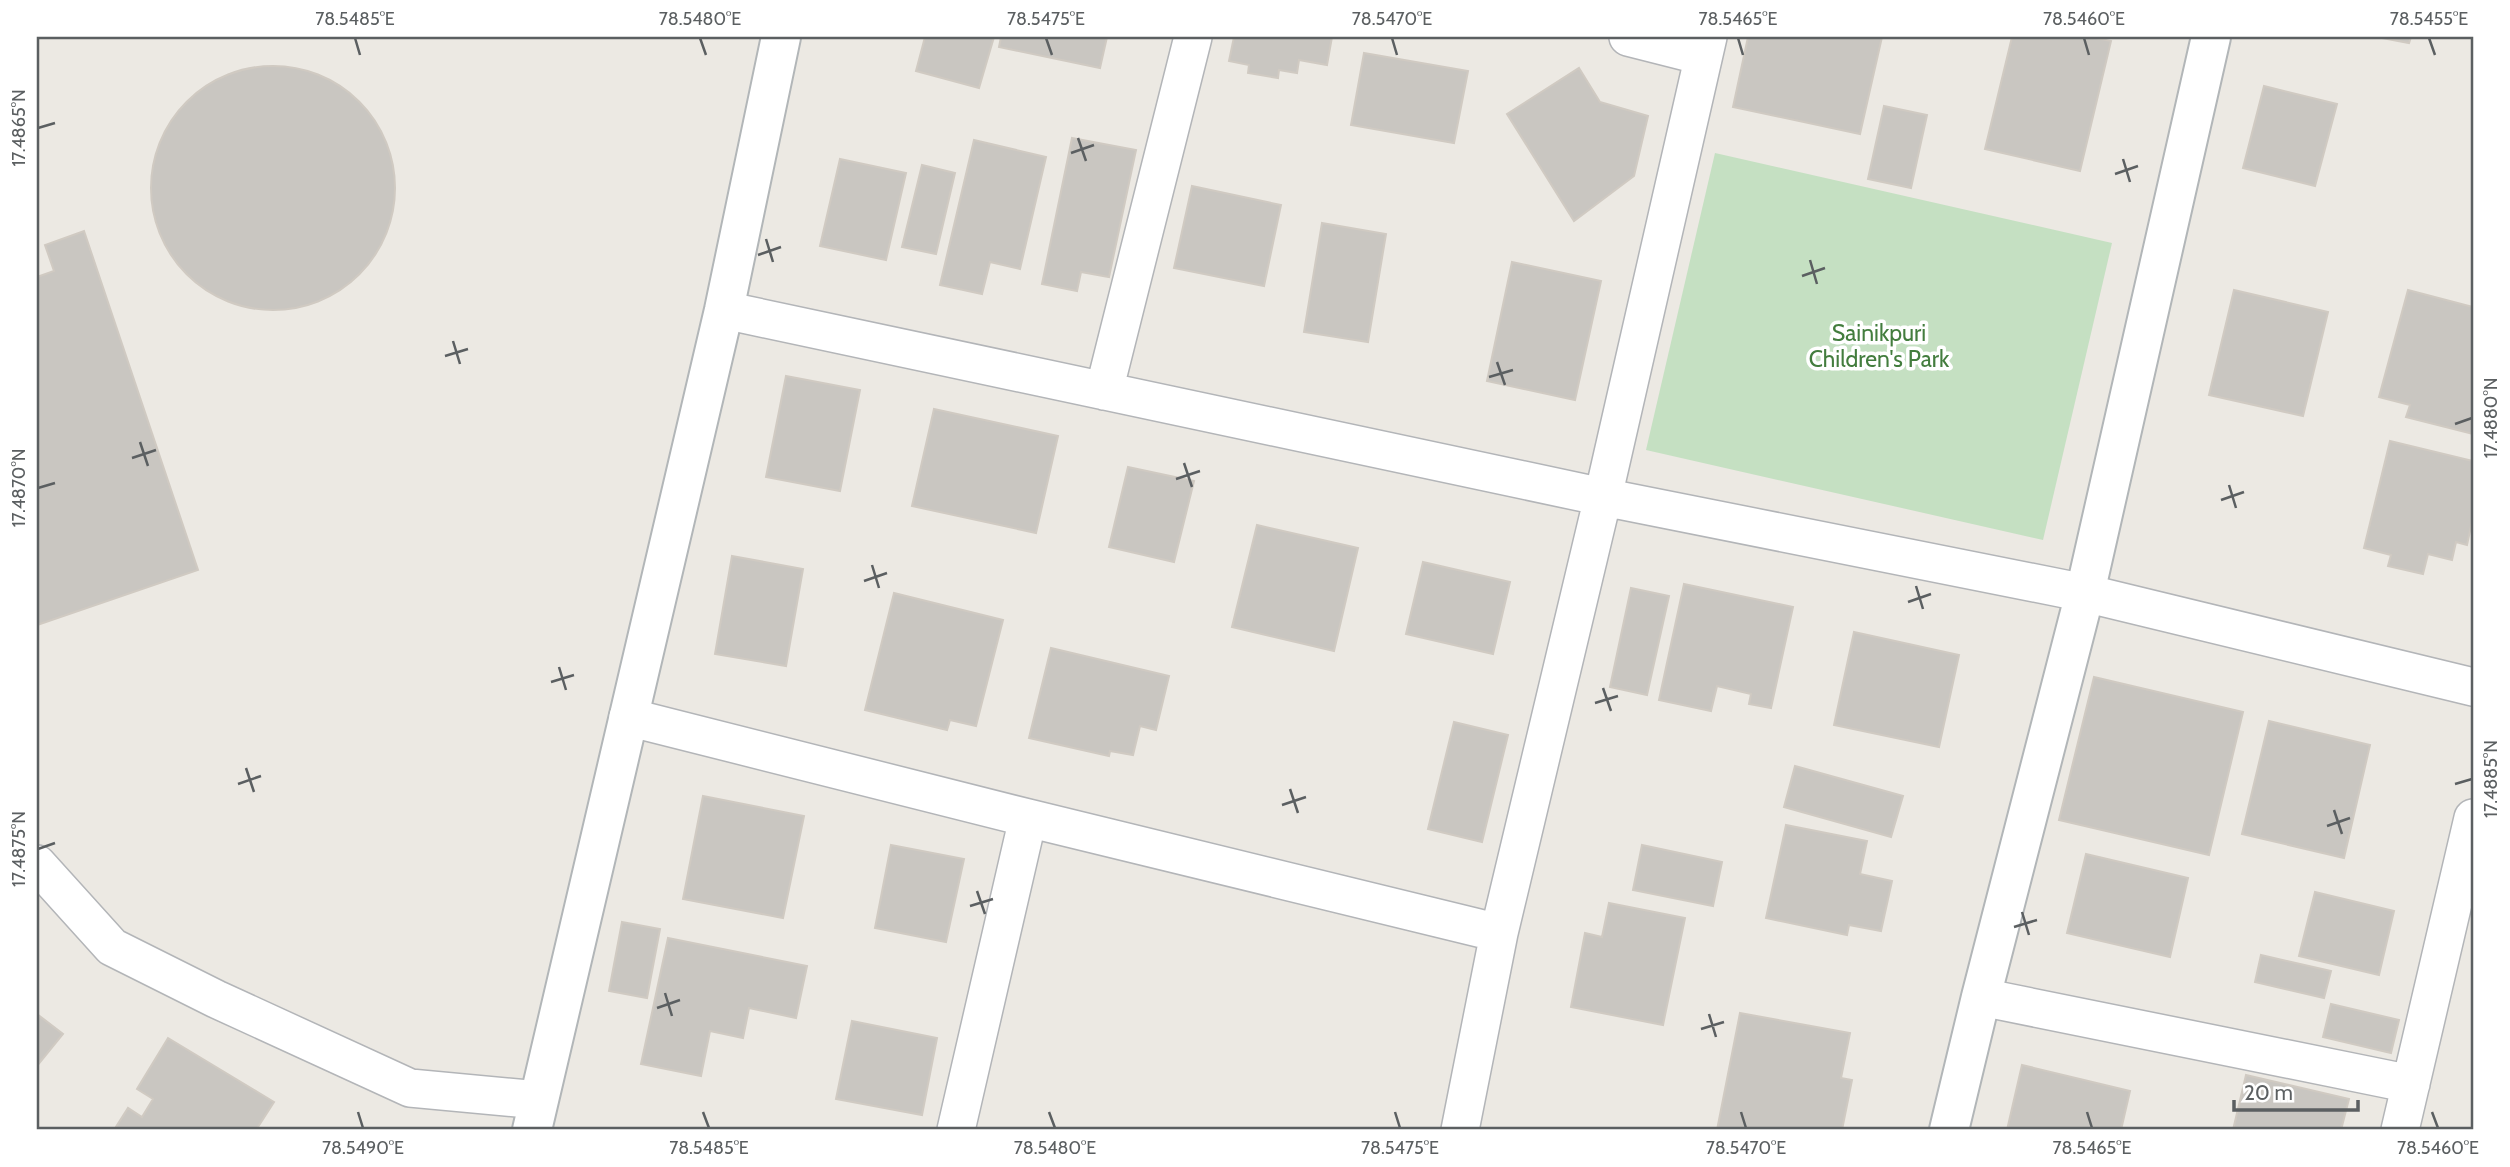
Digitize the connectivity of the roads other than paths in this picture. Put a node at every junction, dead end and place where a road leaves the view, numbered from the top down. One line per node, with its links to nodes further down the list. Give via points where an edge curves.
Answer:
1 (781, 37): 6 (street)
2 (1193, 37): 7 (street)
3 (1628, 37): 5 (street)
4 (2211, 37): 9 (street)
5 (1705, 47): 8 (street)
6 (724, 310): 7 (street); 11 (street)
7 (1104, 391): 8 (street)
8 (1603, 497): 9 (street); 15 (street)
9 (2085, 593): 10 (street); 16 (street)
10 (2473, 687)
11 (628, 717): 12 (street); 18 (street)
12 (1028, 818): 15 (street); 19 (street)
13 (2473, 818): 17 (street)
14 (37, 864): 18 (street, via 112,947 410,1088)
15 (1499, 933): 20 (street)
16 (1981, 997): 17 (street); 21 (street)
17 (2411, 1084): 22 (street)
18 (536, 1115)
19 (956, 1130)
20 (1460, 1130)
21 (1949, 1130)
22 (2400, 1130)

